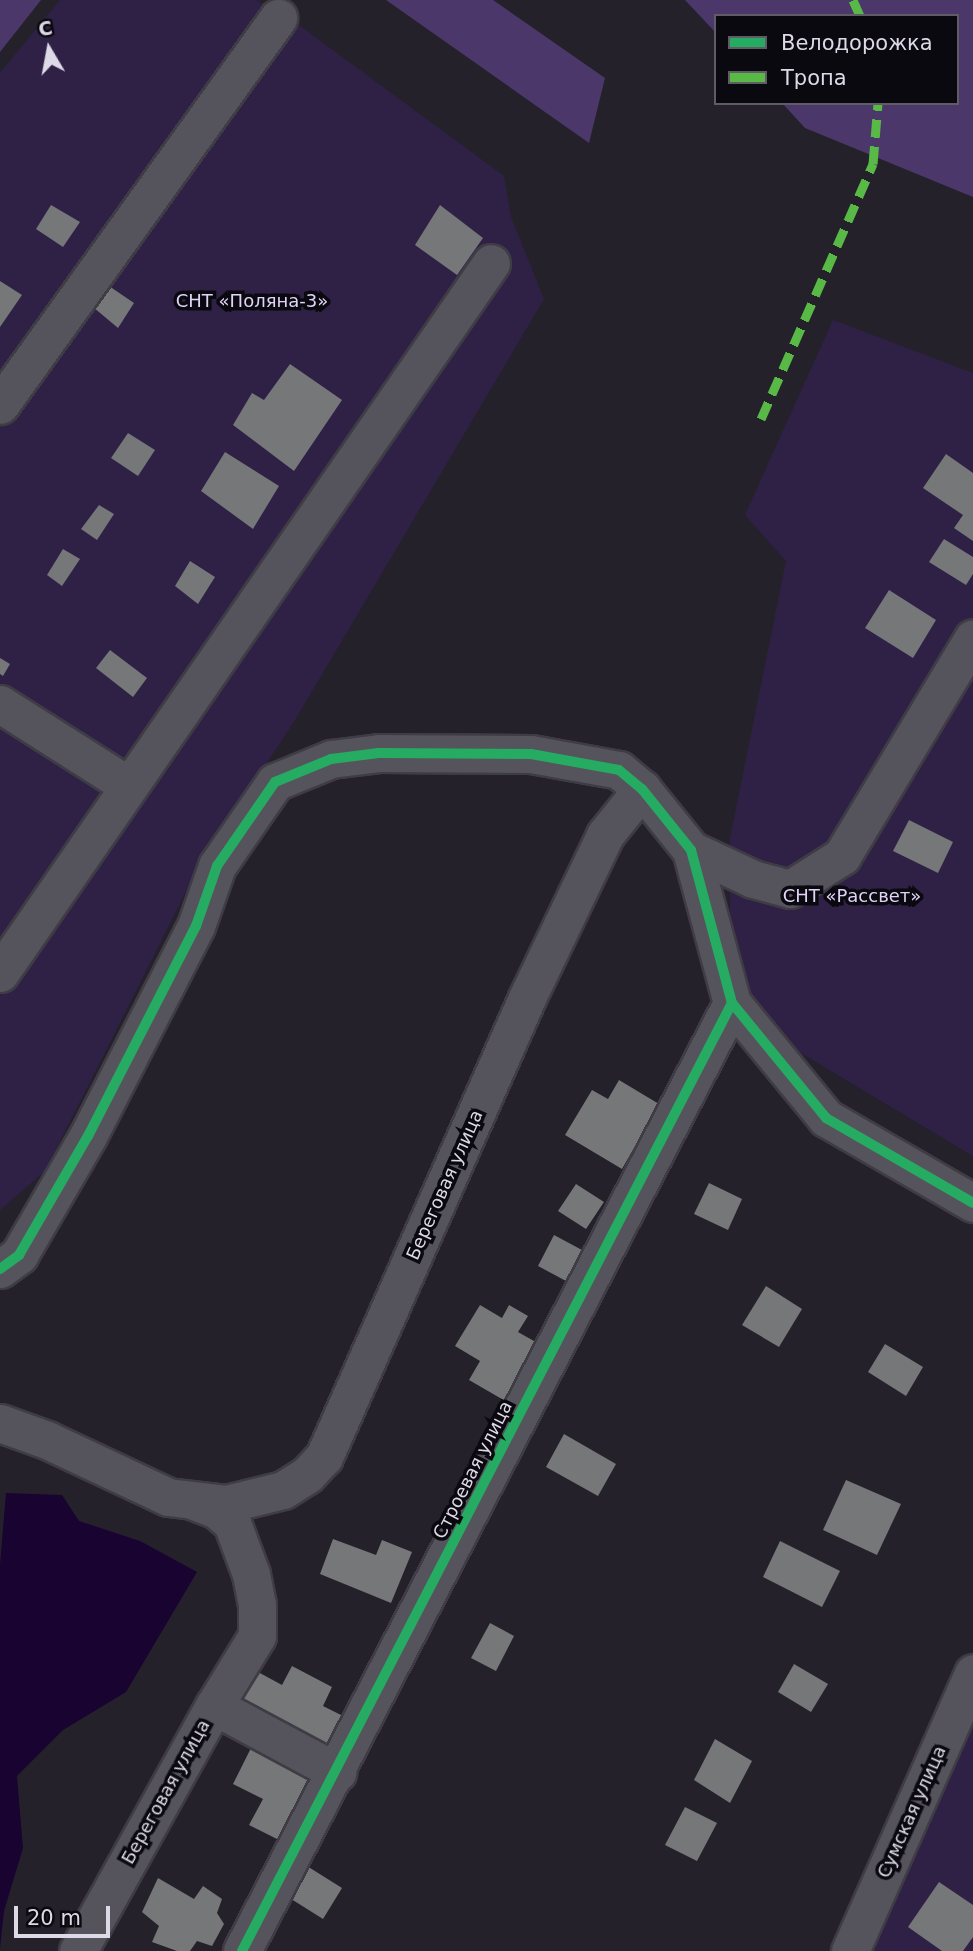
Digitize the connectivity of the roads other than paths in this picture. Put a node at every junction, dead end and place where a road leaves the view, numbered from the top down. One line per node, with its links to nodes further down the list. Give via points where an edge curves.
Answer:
1 (278, 18): 3 (street)
2 (491, 263): 6 (street)
3 (0, 405)
4 (973, 638): 8 (street, via 842,856 790,889 752,879)
5 (0, 704): 6 (street)
6 (127, 784): 9 (street)
7 (642, 789): 8 (street); 12 (street, via 619,770 531,754 424,753 331,759 275,782 217,866 196,926 88,1136 19,1255); 14 (street, Береговая улица, via 605,835 527,999 324,1457 283,1490 226,1504)
8 (691, 850): 10 (street)
9 (0, 973)
10 (732, 1003): 11 (street, via 826,1118); 17 (street, Строевая улица)
11 (973, 1203)
12 (0, 1269)
13 (0, 1423): 14 (street, Береговая улица, via 168,1497)
14 (192, 1501): 16 (street, Береговая улица, via 217,1510 232,1524 257,1604 257,1636)
15 (973, 1673): 20 (street, Сумская улица)
16 (214, 1706): 17 (street, Береговая улица); 18 (street, Береговая улица)
17 (337, 1772): 19 (street, Строевая улица)
18 (78, 1951)
19 (242, 1951)
20 (850, 1951)

